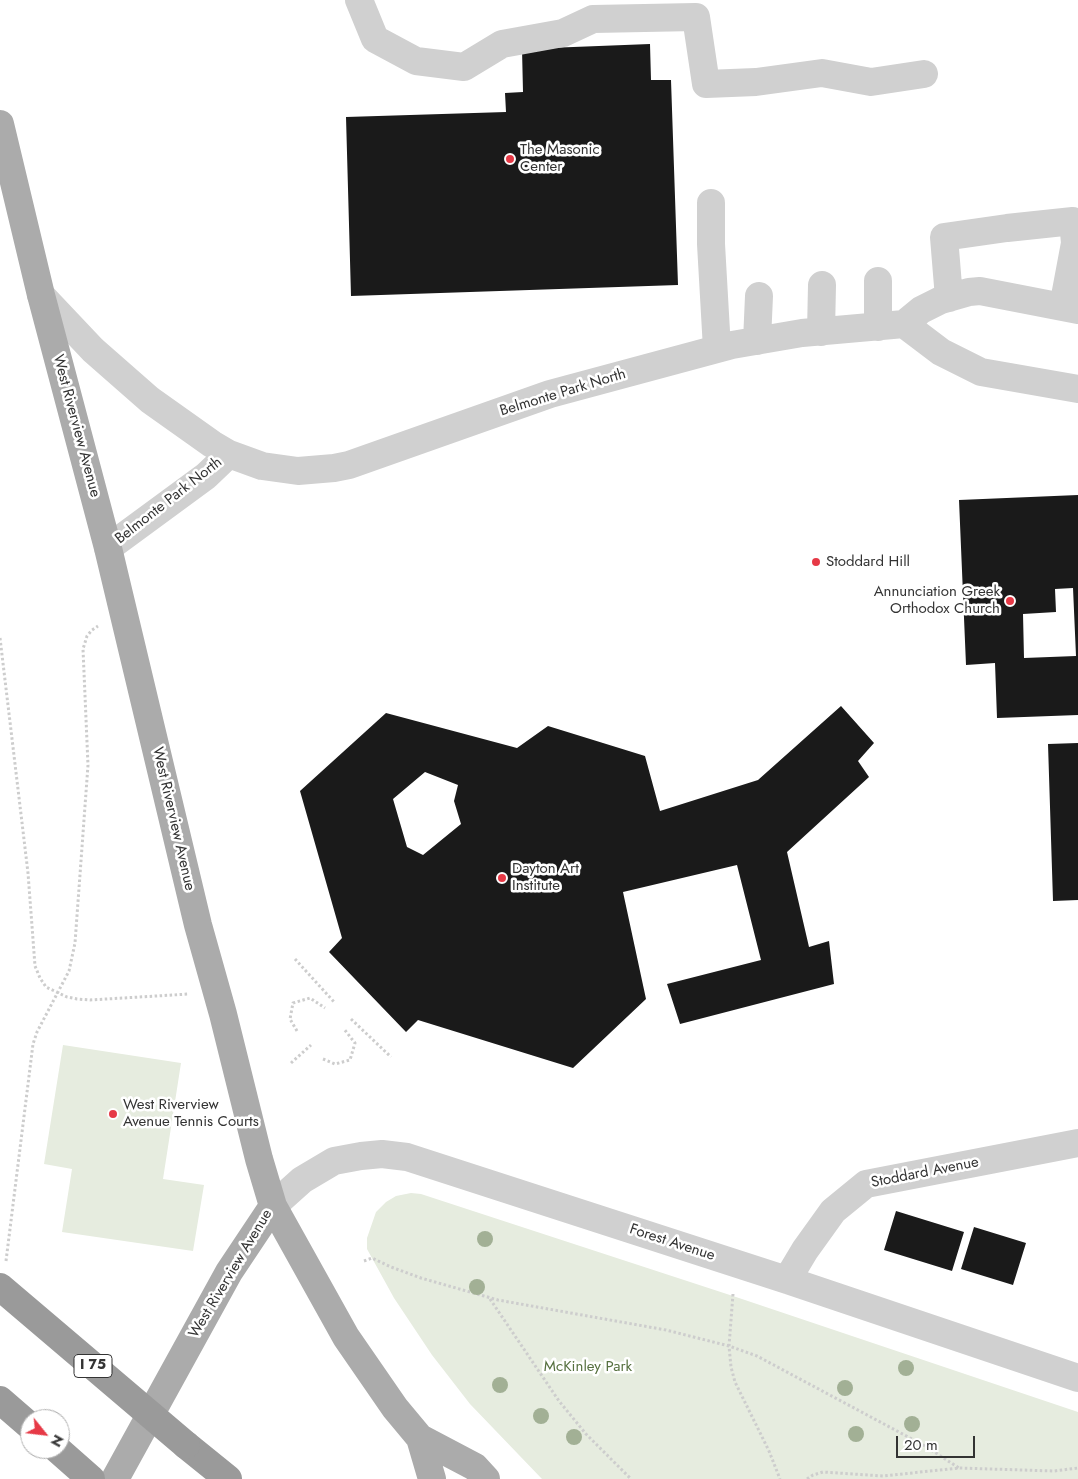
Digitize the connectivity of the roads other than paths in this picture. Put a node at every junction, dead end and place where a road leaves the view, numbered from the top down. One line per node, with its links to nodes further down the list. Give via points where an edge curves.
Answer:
1 (359, 0): 2 (street, via 375,40 416,61 464,66 502,44 563,33 593,19 696,17 706,84 756,82 822,73 871,82)
2 (924, 74)
3 (0, 124): 7 (main road, West Riverview Avenue)
4 (711, 203): 14 (street)
5 (878, 281): 11 (street)
6 (822, 285): 12 (street)
7 (41, 295): 16 (street, Belmonte Park North, via 93,350 150,400); 17 (main road, West Riverview Avenue)
8 (759, 296): 13 (street)
9 (950, 298): 10 (street, via 980,291); 10 (street, via 944,236 1073,221); 11 (street)
10 (1071, 308)
11 (891, 325): 12 (street, Belmonte Park North); 15 (street, via 981,372)
12 (821, 332): 13 (street, Belmonte Park North)
13 (757, 341): 14 (street, Belmonte Park North)
14 (717, 349): 16 (street, Belmonte Park North, via 550,394 349,465 298,471 262,466)
15 (1078, 389)
16 (229, 454): 17 (street, Belmonte Park North, via 206,476)
17 (108, 548): 19 (main road, West Riverview Avenue, via 200,933)
18 (1078, 1143): 21 (street, Stoddard Avenue, via 866,1184 833,1211)
19 (273, 1206): 21 (street, Forest Avenue, via 302,1180 334,1161 382,1154 407,1156); 25 (main road, via 346,1337); 28 (main road, West Riverview Avenue, via 229,1272)
20 (3, 1277): 29 (highway, I 75, bridge, via 186,1445)
21 (787, 1280): 22 (street, Forest Avenue)
22 (1078, 1378)
23 (0, 1400): 24 (highway)
24 (20, 1417)
25 (420, 1438): 30 (main road); 31 (main road, via 475,1467)
26 (68, 1459): 27 (highway)
27 (91, 1479)
28 (115, 1479)
29 (228, 1479)
30 (432, 1479)
31 (486, 1479)

